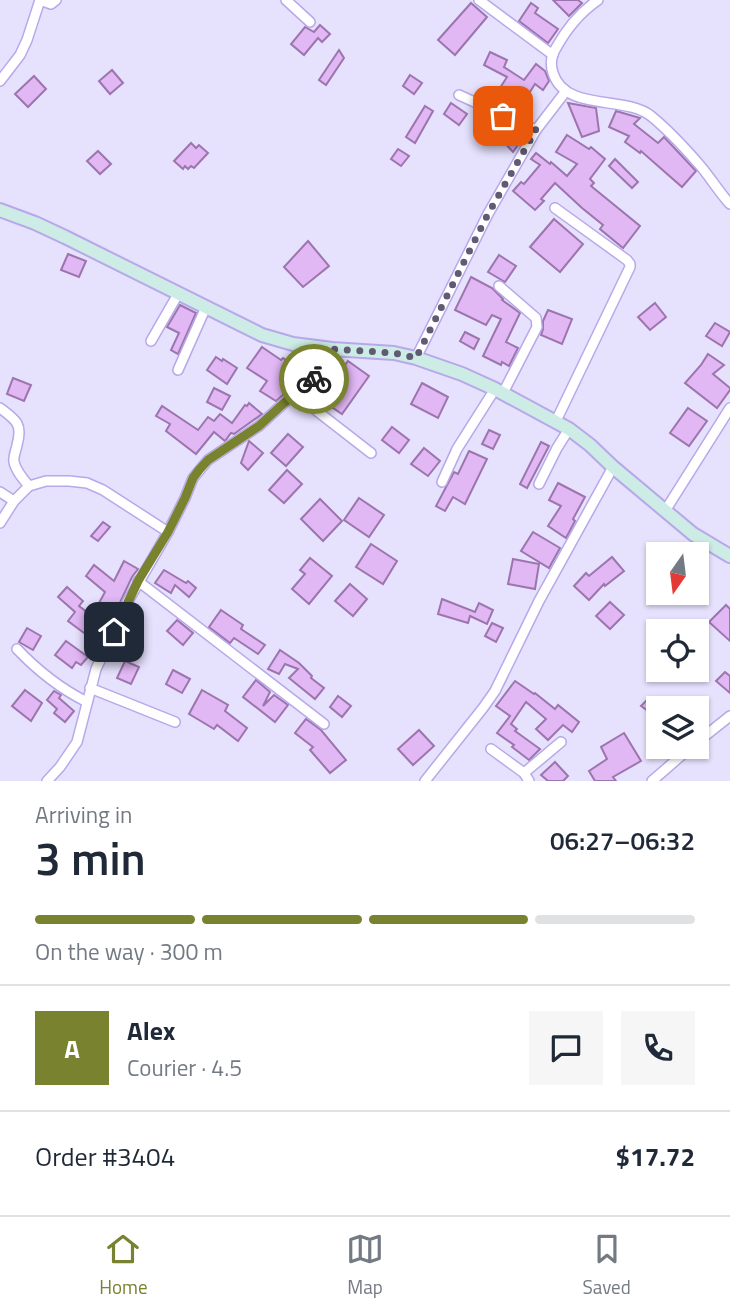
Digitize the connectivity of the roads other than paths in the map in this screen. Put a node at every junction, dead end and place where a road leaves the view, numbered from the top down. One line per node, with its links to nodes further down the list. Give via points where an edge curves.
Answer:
1 (40, 0): 2 (street, via 51,4); 8 (street, via 20,55)
2 (56, 0)
3 (286, 0): 6 (street)
4 (479, 0): 7 (street)
5 (598, 0): 7 (street, via 572,23)
6 (310, 22)
7 (552, 55): 9 (street, via 554,76)
8 (0, 81)
9 (566, 91): 11 (street); 12 (street, via 639,108 651,116 697,162)
10 (459, 95): 11 (street)
11 (536, 130): 20 (street)
12 (730, 204)
13 (555, 208): 26 (street, via 630,264)
14 (0, 211): 16 (street, via 35,223)
15 (499, 286): 22 (street, via 536,318 537,327)
16 (178, 294): 17 (street); 18 (street)
17 (206, 307): 19 (street, via 262,335); 21 (street)
18 (151, 341)
19 (332, 349): 20 (street); 23 (street, via 313,380)
20 (416, 358): 22 (street)
21 (178, 370)
22 (499, 391): 26 (street); 30 (street, via 457,449)
23 (295, 394): 28 (street); 37 (street, via 259,426 208,460 193,478)
24 (0, 408): 32 (street, via 20,427 14,464)
25 (730, 408): 35 (street)
26 (556, 421): 27 (street)
27 (569, 429): 29 (street); 31 (street)
28 (371, 453)
29 (613, 467): 35 (street); 53 (street, via 495,691)
30 (442, 482)
31 (539, 484)
32 (29, 486): 34 (street); 37 (street, via 46,481 87,483)
33 (0, 492): 34 (street)
34 (13, 501): 36 (street)
35 (665, 511): 38 (street)
36 (0, 523)
37 (168, 532): 39 (street)
38 (730, 556)
39 (138, 581): 41 (street); 45 (street)
40 (17, 649): 42 (street, via 36,670)
41 (90, 688): 42 (street); 44 (street)
42 (87, 702): 52 (street, via 77,742)
43 (730, 716): 46 (street)
44 (175, 722)
45 (324, 724)
46 (709, 733)
47 (561, 743): 50 (street)
48 (491, 749): 50 (street)
49 (678, 759): 51 (street)
50 (526, 777)
51 (655, 780)
52 (47, 781)
53 (425, 781)

